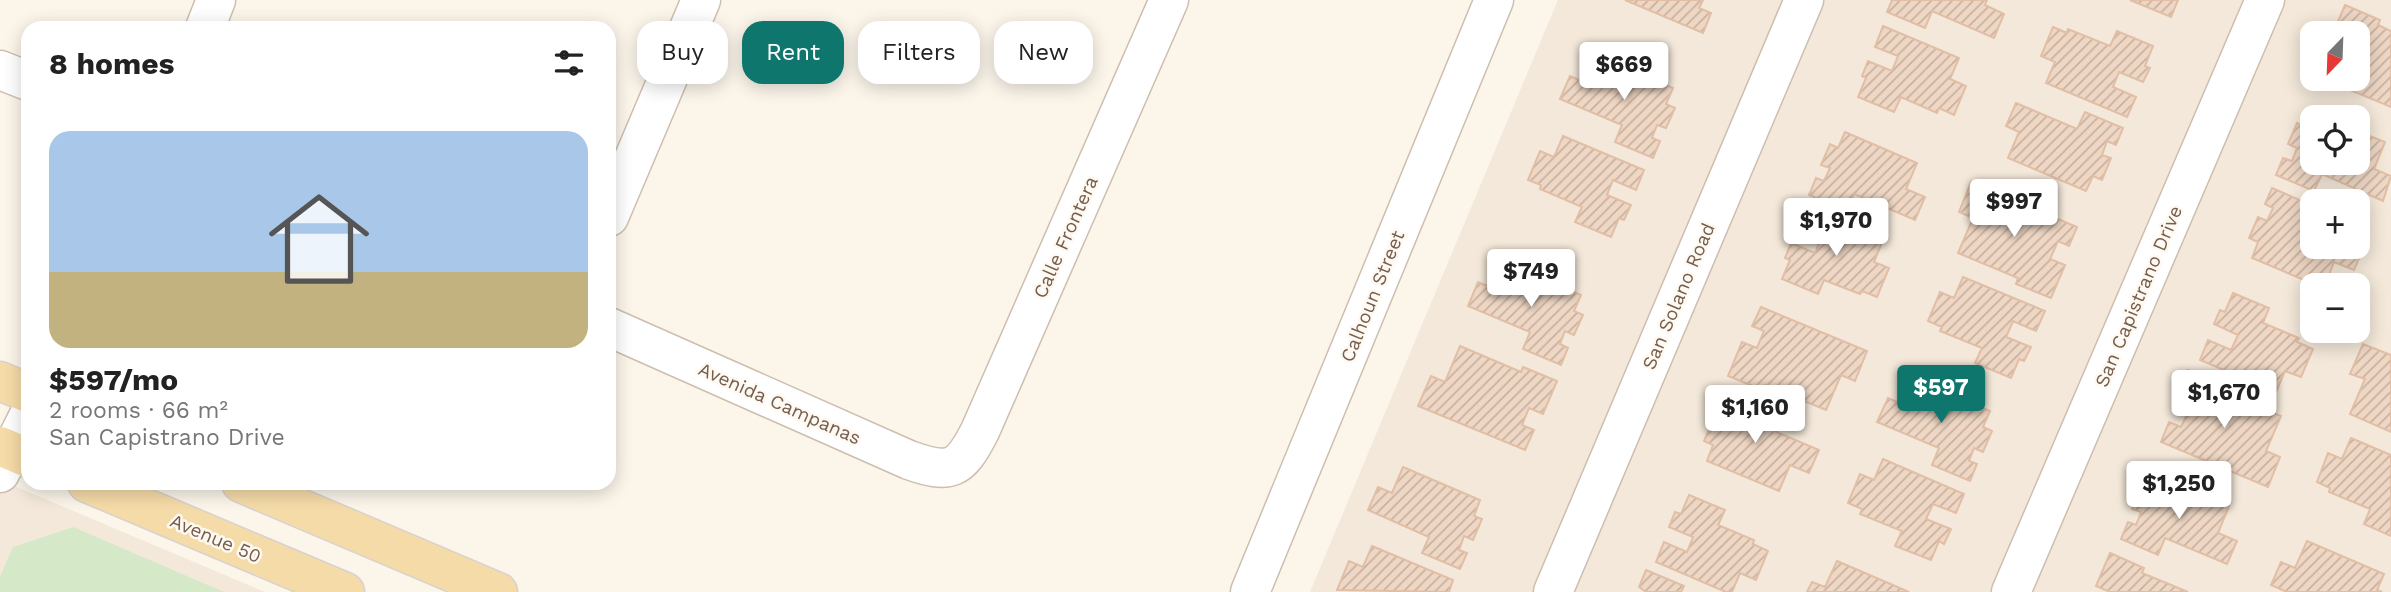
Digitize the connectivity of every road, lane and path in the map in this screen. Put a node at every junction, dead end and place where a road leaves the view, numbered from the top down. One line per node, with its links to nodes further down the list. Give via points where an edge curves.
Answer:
1 (216, 0): 7 (street)
2 (701, 0): 10 (street)
3 (1169, 0): 16 (street, Calle Frontera, via 980,431)
4 (1494, 0): 21 (street, Calhoun Street)
5 (1804, 0): 22 (street, San Solano Road)
6 (2265, 0): 23 (street, San Capistrano Drive)
7 (208, 21)
8 (0, 70): 9 (street)
9 (21, 79)
10 (616, 200)
11 (616, 330): 16 (street, Avenida Campanas, via 909,460 933,469)
12 (0, 381): 13 (main road)
13 (21, 390)
14 (21, 432): 15 (street)
15 (9, 457)
16 (954, 468)
17 (104, 490): 19 (main road, Avenue 50)
18 (258, 490): 20 (main road)
19 (345, 592)
20 (498, 592)
21 (1250, 592)
22 (1553, 592)
23 (2011, 592)

